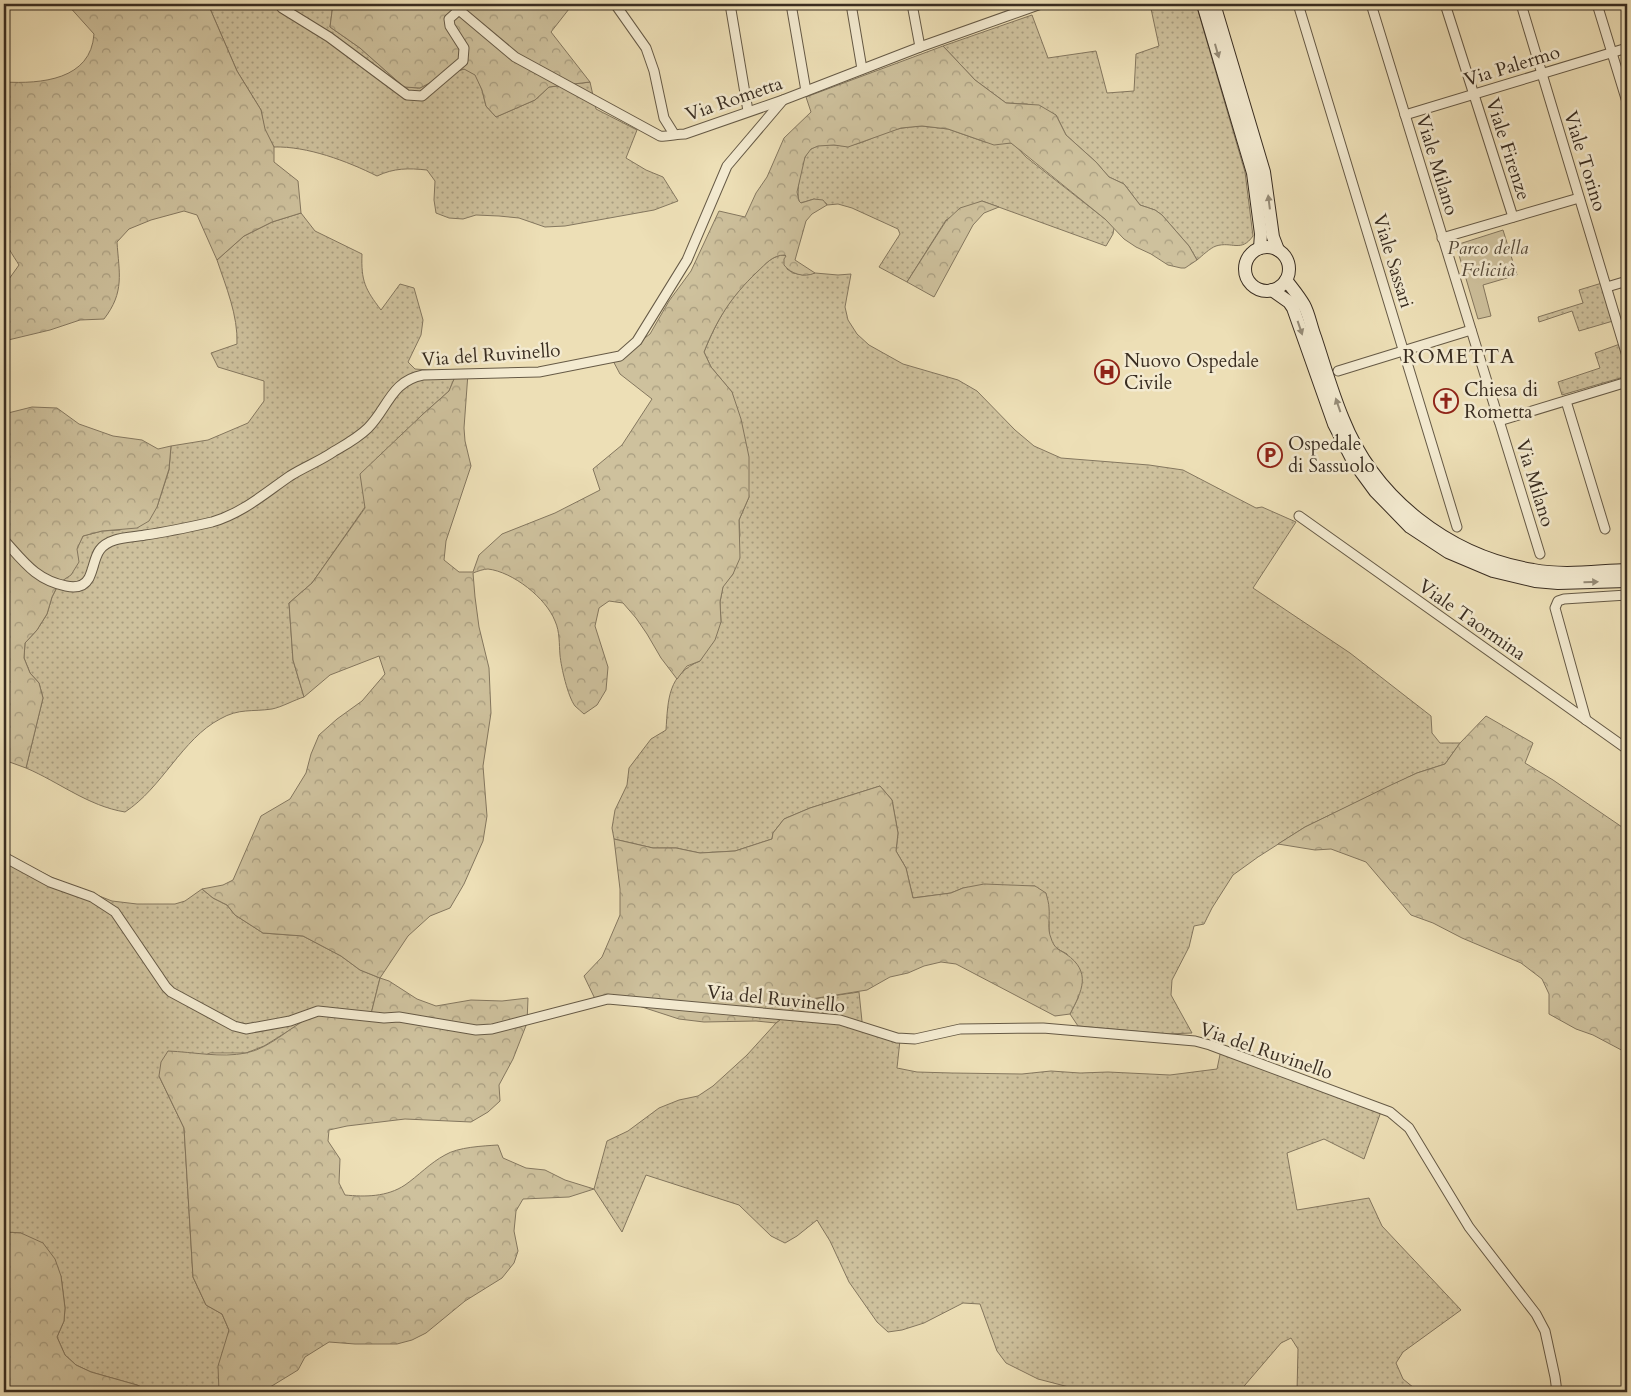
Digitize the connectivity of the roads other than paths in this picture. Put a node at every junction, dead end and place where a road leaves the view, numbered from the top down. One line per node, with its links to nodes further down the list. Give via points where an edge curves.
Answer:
1 (279, 4): 16 (street, Via Rometta, via 407,95 422,96 463,61 464,48 449,19)
2 (615, 4): 29 (street, via 646,48 664,118)
3 (730, 4): 26 (street)
4 (791, 4): 22 (street)
5 (852, 4): 20 (street)
6 (912, 4): 17 (street)
7 (1041, 4): 17 (street, Via Rometta)
8 (1203, 4): 33 (main road, one-way to 33, via 1253,173)
9 (1214, 4): 28 (main road)
10 (1220, 4): 28 (street, via 1255,120)
11 (1298, 4): 40 (street, Viale Sassari)
12 (1371, 4): 27 (street, Viale Milano)
13 (1445, 4): 23 (street, Viale Firenze)
14 (1521, 4): 21 (street, Viale Torino)
15 (1597, 4): 19 (street)
16 (456, 7): 29 (street, Via Rometta, via 516,58 660,136)
17 (920, 47): 20 (street, Via Rometta)
18 (1627, 48): 19 (street, Via Palermo)
19 (1612, 52): 21 (street, Via Palermo); 25 (street)
20 (862, 70): 22 (street, Via Rometta)
21 (1542, 73): 23 (street, Via Palermo); 30 (street, Viale Torino)
22 (806, 91): 24 (street, Via Rometta)
23 (1473, 95): 27 (street, Via Palermo); 31 (street, Viale Firenze)
24 (783, 100): 26 (street, Via Rometta); 49 (street, Via del Ruvinello, via 727,166 687,260 637,341 620,356 539,372 412,377 395,390 358,436 290,476 240,511 212,522 105,544 96,555 88,580 82,586 73,588 41,578)
25 (1627, 102)
26 (748, 111): 29 (street, Via Rometta, via 685,134)
27 (1406, 115): 32 (street, Viale Milano)
28 (1250, 127): 34 (main road, one-way to 28, via 1273,238 1264,172)
29 (674, 134)
30 (1579, 198): 31 (street); 37 (street, Viale Torino)
31 (1513, 217): 32 (street)
32 (1442, 238): 39 (street, Viale Milano)
33 (1260, 248): 34 (main road); 38 (main road, via 1248,258 1246,276 1256,288)
34 (1278, 250): 35 (main road, via 1288,263)
35 (1286, 280): 38 (main road); 51 (main road, one-way to 35, via 1533,570 1501,563 1452,543 1414,517 1382,486 1360,455 1343,420 1304,305)
36 (1627, 281): 37 (street)
37 (1607, 287): 41 (street, Viale Torino)
38 (1272, 290): 51 (main road, one-way to 51, via 1293,308 1334,424 1353,461 1376,492 1410,526 1448,552 1492,571 1558,583)
39 (1471, 330): 40 (street); 45 (street, Viale Milano)
40 (1403, 351): 42 (street); 47 (street, Viale Sassari)
41 (1627, 356)
42 (1338, 371)
43 (1627, 382): 44 (street)
44 (1566, 401): 45 (street); 48 (street)
45 (1499, 421): 50 (street, Via Milano)
46 (1299, 516): 53 (street, Viale Taormina)
47 (1457, 527)
48 (1605, 529)
49 (4, 540)
50 (1540, 554)
51 (1626, 577): 52 (street)
52 (1626, 597): 53 (street, via 1564,599 1555,608)
53 (1586, 720): 54 (street, Viale Taormina)
54 (1627, 749)
55 (4, 856): 56 (street, Via del Ruvinello, via 44,879 92,897 116,912 171,992 234,1026 246,1029 290,1021 318,1011 398,1017 476,1030 608,999 840,1020 897,1038 914,1039 960,1029 1043,1028 1210,1045 1390,1112 1409,1128 1470,1226 1536,1314 1545,1331)
56 (1557, 1392)

